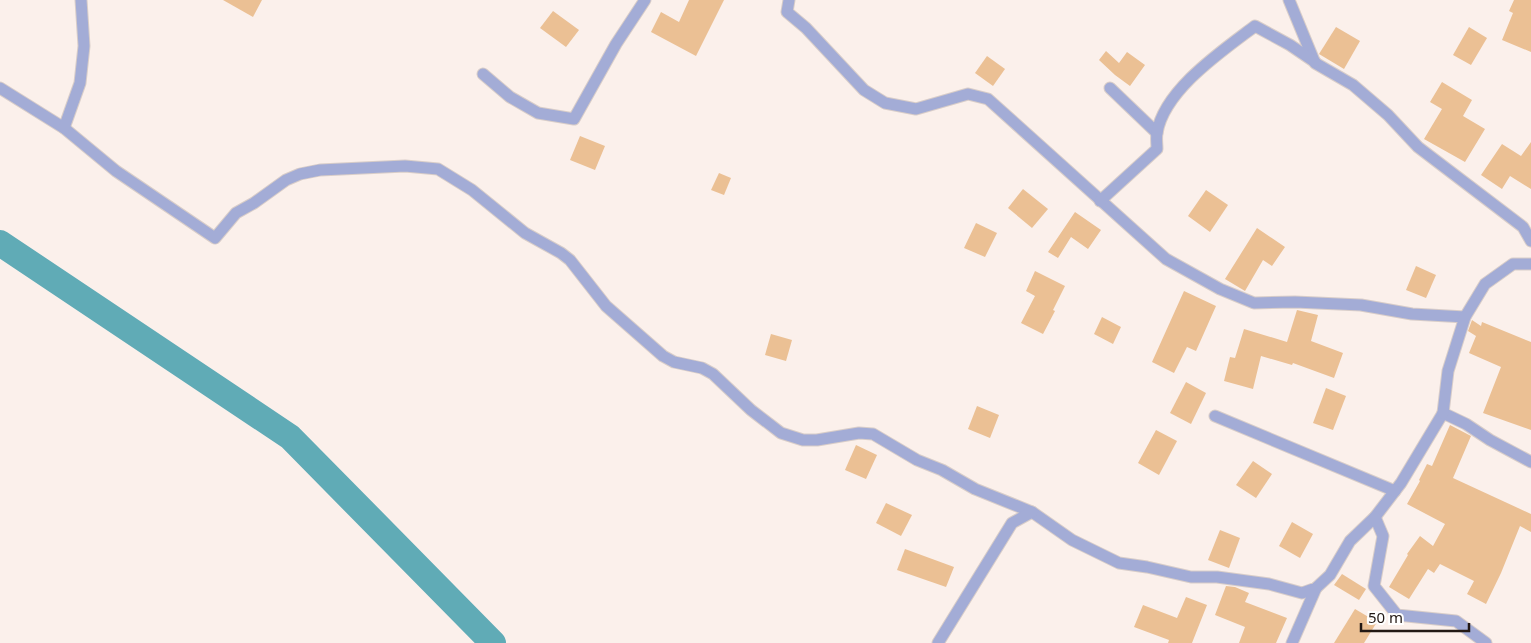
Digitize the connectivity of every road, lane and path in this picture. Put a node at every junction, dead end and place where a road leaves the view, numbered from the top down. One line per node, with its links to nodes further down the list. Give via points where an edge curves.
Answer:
1 (80, 0): 9 (street, via 84,46 80,83)
2 (645, 0): 6 (street, via 574,119 538,113)
3 (789, 0): 11 (street, via 787,12 864,90 885,103 916,109 968,94 988,99)
4 (1289, 0): 5 (street)
5 (1316, 63): 10 (street, via 1255,26 1184,83 1162,116); 12 (street, via 1353,85 1418,147 1523,227)
6 (483, 74)
7 (0, 88): 9 (street)
8 (1110, 88): 10 (street)
9 (64, 128): 19 (street, via 116,172 215,238 236,213 300,174 405,166 438,169 472,190 525,233 570,260 606,306 663,356 713,374 781,433 803,440 873,434 975,489)
10 (1157, 133): 11 (street, via 1157,148)
11 (1100, 201): 14 (street, via 1166,259 1220,289 1254,303 1361,305 1412,314)
12 (1531, 241)
13 (1531, 264): 14 (street, via 1513,264 1485,284)
14 (1465, 317): 15 (street, via 1448,371)
15 (1443, 413): 17 (street); 18 (street)
16 (1215, 416): 18 (street)
17 (1531, 462)
18 (1395, 491): 20 (street)
19 (1032, 512): 21 (street, via 1072,540 1119,563 1191,576 1269,584 1302,593); 22 (street, via 1012,523)
20 (1375, 517): 21 (street, via 1350,541 1330,575); 24 (street, via 1383,536 1374,586 1398,615 1456,621)
21 (1316, 588): 23 (street)
22 (938, 643)
23 (1292, 643)
24 (1486, 643)

